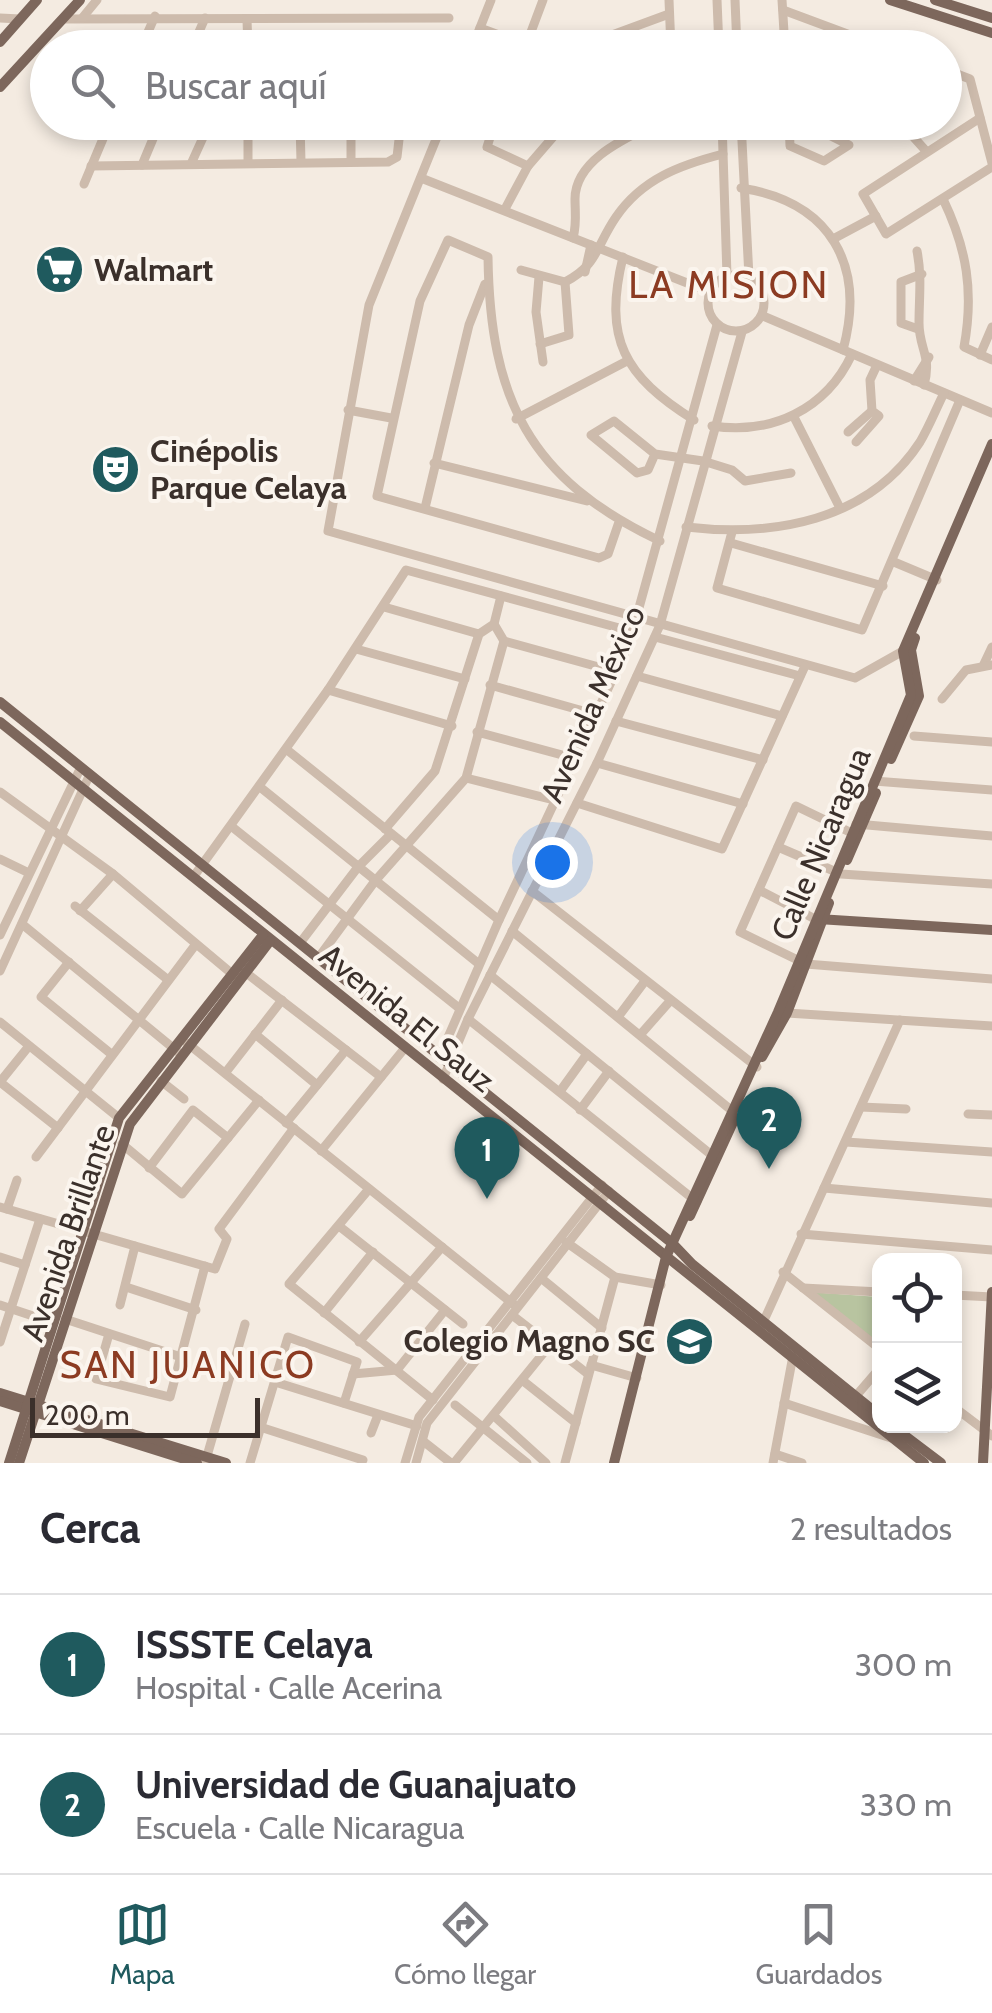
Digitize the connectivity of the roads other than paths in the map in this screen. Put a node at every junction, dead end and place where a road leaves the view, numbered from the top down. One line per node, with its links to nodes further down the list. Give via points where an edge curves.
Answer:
1 (38, 0): 20 (main road)
2 (80, 0): 21 (main road)
3 (98, 0): 15 (street)
4 (491, 0): 23 (street)
5 (543, 0): 29 (street)
6 (669, 0): 13 (street)
7 (717, 0): 32 (street)
8 (735, 0): 33 (street)
9 (890, 0): 36 (main road)
10 (935, 0): 11 (main road)
11 (949, 2): 19 (main road)
12 (783, 5): 34 (street); 35 (street)
13 (670, 14): 30 (street); 31 (street)
14 (155, 16): 15 (street); 17 (street); 25 (street)
15 (83, 17): 21 (street)
16 (0, 18): 20 (street)
17 (205, 18): 22 (street); 26 (street)
18 (449, 18): 22 (street)
19 (992, 18)
20 (20, 19): 37 (main road)
21 (60, 19): 24 (main road)
22 (248, 20): 27 (street)
23 (480, 28): 28 (street)
24 (50, 30)
25 (149, 30)
26 (200, 30)
27 (248, 30)
28 (485, 30)
29 (531, 30)
30 (624, 30)
31 (670, 30)
32 (718, 30)
33 (736, 30)
34 (784, 30)
35 (842, 30)
36 (992, 33)
37 (0, 42)
38 (30, 53): 40 (main road)
39 (962, 76): 41 (street, via 970,79)
40 (0, 87)
41 (980, 118): 42 (street); 60 (street)
42 (962, 129)
43 (102, 140): 69 (street)
44 (152, 140): 67 (street)
45 (202, 140): 66 (street)
46 (248, 140): 63 (street)
47 (300, 140): 64 (street)
48 (351, 140): 65 (street)
49 (399, 140): 65 (street, via 398,157 388,162)
50 (435, 140): 71 (street)
51 (489, 140): 70 (street, via 486,147)
52 (550, 140): 70 (street)
53 (622, 140): 77 (street, via 580,175)
54 (722, 140): 62 (street)
55 (741, 140): 73 (street)
56 (790, 140): 57 (street, via 824,161 849,145)
57 (839, 140)
58 (916, 140): 61 (street)
59 (944, 140): 61 (street)
60 (990, 145): 68 (street)
61 (926, 151): 76 (street, via 862,194)
62 (722, 154): 79 (street, via 646,184); 84 (street)
63 (248, 162): 64 (street); 66 (street)
64 (301, 162): 65 (street)
65 (351, 162)
66 (191, 164): 67 (street)
67 (142, 165): 69 (street)
68 (992, 165): 74 (street)
69 (91, 166): 72 (street)
70 (528, 166): 75 (street)
71 (421, 178): 75 (street); 105 (street, via 370,306)
72 (84, 184)
73 (741, 188): 78 (street, via 804,208); 86 (street)
74 (944, 199): 76 (street, via 886,234); 97 (street, via 968,262 971,306 964,347)
75 (505, 210): 77 (street)
76 (876, 216): 78 (street)
77 (569, 236): 79 (street)
78 (833, 239): 96 (street, via 852,294)
79 (595, 246): 81 (street); 88 (street, via 585,272)
80 (917, 251): 83 (street)
81 (623, 257): 89 (street); 98 (street, via 616,324)
82 (521, 270): 85 (street)
83 (922, 274): 93 (street); 93 (street, via 901,282 901,323)
84 (727, 276): 86 (street); 89 (street)
85 (539, 277): 88 (street); 95 (street)
86 (748, 277): 90 (street, via 762,289)
87 (488, 279): 109 (street, via 488,258 454,241 443,244 420,301); 110 (street, via 500,374); 120 (street, via 469,325)
88 (565, 282): 95 (street, via 569,334)
89 (710, 292): 91 (street)
90 (763, 316): 94 (street); 96 (street)
91 (717, 325): 94 (street); 111 (street, Avenida México)
92 (992, 327): 97 (street)
93 (918, 329): 102 (street, via 929,357)
94 (742, 332): 112 (street, Avenida México)
95 (540, 344): 100 (street)
96 (847, 352): 101 (street); 108 (street, via 843,373)
97 (980, 355): 99 (street)
98 (627, 360): 110 (street); 111 (street, via 653,394)
99 (992, 360)
100 (543, 362)
101 (881, 366): 102 (street); 106 (street, via 871,388)
102 (920, 383): 103 (street)
103 (944, 393): 104 (street); 113 (street)
104 (960, 400): 107 (street); 115 (street)
105 (348, 410): 109 (street); 134 (street, via 328,531)
106 (872, 411): 106 (street, via 879,416 858,441 849,431)
107 (992, 413)
108 (794, 417): 112 (street, via 738,430); 124 (street)
109 (391, 418): 123 (street, via 377,496)
110 (516, 419): 122 (street, via 556,474)
111 (694, 420): 118 (street, Avenida México)
112 (712, 426): 119 (street, Avenida México)
113 (919, 444): 115 (street); 124 (street, via 884,480)
114 (992, 444): 130 (main road)
115 (939, 452): 129 (street)
116 (655, 454): 116 (street, via 648,470 637,473 590,436 614,422); 118 (street)
117 (992, 458): 130 (main road)
118 (682, 461): 119 (street); 128 (street, Avenida México)
119 (703, 461): 121 (street, via 745,481); 126 (street, Avenida México)
120 (434, 464): 122 (street); 123 (street)
121 (791, 473)
122 (589, 502): 125 (street)
123 (425, 508): 125 (street, via 598,558 608,554)
124 (840, 508): 127 (street)
125 (619, 522): 128 (street)
126 (686, 527): 127 (street); 136 (street, Avenida México)
127 (731, 538): 131 (street); 131 (street, via 717,588 862,630)
128 (660, 541): 134 (street, Avenida México)
129 (894, 562): 130 (street); 131 (street)
130 (935, 579): 144 (main road)
131 (883, 586)
132 (501, 596): 133 (street, via 406,570); 135 (street); 137 (street)
133 (384, 607): 138 (street); 143 (street)
134 (638, 618): 136 (street); 137 (street, Avenida México)
135 (494, 624): 138 (street); 140 (street)
136 (660, 625): 139 (street, Avenida México); 147 (street)
137 (634, 632): 141 (street, Avenida México)
138 (478, 634): 150 (street)
139 (654, 637): 145 (street, Avenida México); 147 (street)
140 (504, 641): 148 (street); 151 (street)
141 (629, 644): 145 (street); 148 (street, Avenida México)
142 (992, 647): 146 (street)
143 (356, 649): 150 (street); 152 (street)
144 (907, 650): 147 (street, via 855,678); 169 (main road, Calle Nicaragua, via 919,696)
145 (648, 652): 149 (street, Avenida México)
146 (988, 665): 153 (street, via 966,670)
147 (803, 671): 156 (street)
148 (617, 672): 155 (street, Avenida México)
149 (637, 676): 156 (street); 157 (street, Avenida México)
150 (465, 679): 159 (street)
151 (490, 685): 155 (street); 160 (street)
152 (328, 690): 159 (street); 163 (street)
153 (942, 699)
154 (0, 702): 167 (main road, Avenida El Sauz)
155 (594, 714): 164 (street, Avenida México)
156 (782, 716): 165 (street)
157 (616, 721): 165 (street); 166 (street, Avenida México)
158 (0, 722): 170 (main road, Avenida El Sauz)
159 (452, 726): 180 (street, via 435,771)
160 (477, 732): 164 (street); 168 (street)
161 (914, 736): 162 (street)
162 (992, 742)
163 (286, 749): 171 (street); 180 (street)
164 (577, 759): 174 (street, Avenida México)
165 (762, 760): 176 (street)
166 (597, 762): 175 (street, Avenida México); 176 (street)
167 (86, 771): 170 (street); 186 (main road, Avenida El Sauz)
168 (466, 778): 174 (street); 183 (street)
169 (878, 781): 172 (street); 178 (main road, Calle Nicaragua)
170 (80, 786): 179 (street); 182 (street); 191 (main road, Avenida El Sauz)
171 (260, 786): 177 (street); 187 (street)
172 (992, 790)
173 (0, 792): 179 (street)
174 (558, 801): 200 (street, Avenida México)
175 (577, 803): 176 (street, via 722,849); 195 (street, Avenida México)
176 (742, 804)
177 (231, 826): 186 (street); 196 (street)
178 (857, 830): 181 (street); 184 (street, via 796,806); 189 (main road, Calle Nicaragua)
179 (51, 832): 182 (street); 188 (street)
180 (388, 832): 183 (street); 187 (street)
181 (992, 836)
182 (64, 838): 190 (street); 201 (street)
183 (407, 848): 192 (street); 200 (street)
184 (778, 848): 189 (street); 194 (street)
185 (0, 859): 188 (street)
186 (202, 864): 191 (street); 206 (main road, Avenida El Sauz)
187 (358, 868): 192 (street); 196 (street)
188 (30, 872): 197 (street)
189 (838, 873): 193 (street); 198 (main road, Calle Nicaragua)
190 (113, 874): 207 (street); 216 (street, via 78,908)
191 (194, 876): 205 (main road, Avenida El Sauz)
192 (376, 881): 199 (street); 211 (street)
193 (992, 884)
194 (758, 890): 198 (street); 210 (street, via 740,932)
195 (532, 892): 203 (street, Avenida México); 217 (street)
196 (330, 905): 199 (street); 206 (street)
197 (3, 919): 204 (street)
198 (819, 919): 202 (main road); 210 (main road, Calle Nicaragua)
199 (347, 920): 208 (street); 220 (street)
200 (498, 920): 211 (street, Avenida México)
201 (22, 924): 209 (street); 212 (street)
202 (992, 930)
203 (512, 931): 214 (street, Avenida México); 223 (street)
204 (0, 935)
205 (267, 938): 213 (main road, Avenida Brillante); 232 (main road, Avenida El Sauz)
206 (300, 943): 208 (main road, Avenida El Sauz)
207 (196, 944): 213 (street); 216 (street)
208 (319, 957): 236 (main road, Avenida El Sauz)
209 (69, 962): 222 (street); 234 (street, via 41,998)
210 (802, 963): 215 (street); 221 (main road, Calle Nicaragua); 238 (main road, Calle Nicaragua)
211 (479, 964): 220 (street, Avenida México)
212 (0, 970)
213 (239, 975): 218 (street); 231 (main road, Avenida Brillante)
214 (490, 975): 224 (street, Avenida México); 235 (street)
215 (992, 979)
216 (167, 980): 222 (street)
217 (645, 980): 219 (street); 223 (street)
218 (282, 1000): 228 (street); 233 (street)
219 (670, 1001): 229 (street); 238 (street)
220 (459, 1008): 236 (street, Avenida México)
221 (787, 1013): 225 (street); 238 (main road, Calle Nicaragua)
222 (137, 1018): 231 (street); 234 (street)
223 (618, 1018): 229 (street)
224 (468, 1019): 237 (street, Avenida México); 248 (street)
225 (900, 1020): 227 (street); 251 (street)
226 (0, 1022): 230 (street)
227 (992, 1026)
228 (255, 1034): 241 (street); 246 (street)
229 (640, 1035): 254 (street)
230 (29, 1046): 245 (street); 247 (street)
231 (180, 1046): 241 (street); 244 (main road, Avenida Brillante); 257 (main road, Avenida Brillante)
232 (404, 1048): 239 (main road, Avenida El Sauz); 242 (street)
233 (346, 1050): 242 (street); 246 (street)
234 (110, 1053): 247 (street)
235 (587, 1054): 240 (street); 248 (street)
236 (440, 1055): 237 (main road, Avenida El Sauz); 239 (street, Avenida México)
237 (450, 1063): 243 (street, Avenida México); 269 (main road, Avenida El Sauz)
238 (754, 1065): 254 (main road, Calle Nicaragua)
239 (433, 1071): 243 (main road, Avenida El Sauz)
240 (608, 1071): 253 (street); 265 (street)
241 (226, 1072): 250 (street)
242 (381, 1077): 263 (street)
243 (443, 1080): 272 (main road, Avenida El Sauz)
244 (161, 1081): 249 (street); 262 (main road, Avenida Brillante)
245 (0, 1082): 259 (street)
246 (318, 1085): 258 (street)
247 (84, 1090): 257 (street); 259 (street)
248 (561, 1090): 253 (street)
249 (184, 1099)
250 (259, 1100): 258 (street); 260 (street)
251 (862, 1107): 252 (street); 261 (street)
252 (906, 1109)
253 (580, 1110): 273 (street)
254 (734, 1112): 265 (main road, Calle Nicaragua)
255 (968, 1114): 256 (street)
256 (992, 1115)
257 (119, 1118): 278 (main road, Avenida Brillante)
258 (290, 1126): 263 (street); 289 (street, via 219,1229 227,1238)
259 (58, 1128): 266 (street)
260 (228, 1138): 267 (street, via 182,1194); 267 (street, via 194,1110)
261 (846, 1142): 264 (street); 270 (street)
262 (122, 1144): 267 (street); 278 (main road, Avenida Brillante)
263 (322, 1151): 271 (street)
264 (992, 1152)
265 (713, 1156): 273 (main road, Calle Nicaragua)
266 (36, 1157)
267 (148, 1168)
268 (17, 1180): 275 (street)
269 (605, 1188): 272 (street); 281 (main road, Avenida El Sauz)
270 (824, 1188): 274 (street); 279 (street)
271 (370, 1189): 277 (street); 283 (street)
272 (597, 1200): 280 (street); 287 (main road, Avenida El Sauz)
273 (694, 1200): 281 (main road, Calle Nicaragua)
274 (992, 1203)
275 (4, 1208): 276 (street)
276 (40, 1219): 278 (street); 288 (street)
277 (338, 1226): 285 (street); 306 (street, via 289,1284)
278 (87, 1233): 282 (street); 307 (main road, Avenida Brillante)
279 (802, 1234): 284 (street); 290 (street)
280 (564, 1242): 291 (street); 292 (street); 303 (street)
281 (675, 1244): 287 (main road, Calle Nicaragua); 311 (main road, Avenida El Sauz)
282 (135, 1246): 289 (street); 295 (street)
283 (442, 1247): 293 (street); 303 (street)
284 (992, 1250)
285 (372, 1252): 293 (street); 306 (street)
286 (0, 1257): 288 (street)
287 (668, 1262): 294 (main road, Calle Nicaragua); 311 (main road, Avenida El Sauz)
288 (25, 1264): 302 (street)
289 (210, 1268): 304 (street)
290 (783, 1272): 296 (street); 311 (street)
291 (615, 1277): 294 (street); 310 (street)
292 (541, 1278): 303 (street); 310 (street)
293 (410, 1282): 305 (street); 314 (street)
294 (661, 1285): 323 (main road, Calle Nicaragua)
295 (126, 1287): 301 (street); 304 (street)
296 (803, 1288): 297 (street); 315 (street)
297 (872, 1292)
298 (962, 1295): 299 (street)
299 (992, 1295): 327 (main road)
300 (0, 1305): 302 (street)
301 (120, 1305)
302 (12, 1308): 307 (street); 313 (street)
303 (512, 1308): 316 (street); 329 (street); 347 (street, via 428,1423)
304 (196, 1310): 317 (street)
305 (445, 1310): 309 (street); 319 (street)
306 (324, 1313): 314 (street)
307 (59, 1321): 312 (street); 334 (main road, Avenida Brillante)
308 (245, 1324): 350 (street)
309 (463, 1324)
310 (602, 1328): 320 (street)
311 (760, 1328): 318 (main road, Avenida El Sauz); 328 (main road, Avenida El Sauz)
312 (109, 1334): 317 (street); 317 (street, via 96,1379 170,1397)
313 (0, 1342)
314 (360, 1342): 319 (street)
315 (872, 1343)
316 (550, 1345): 320 (street); 324 (street)
317 (181, 1357)
318 (792, 1361): 332 (street); 346 (main road, Avenida El Sauz)
319 (397, 1370): 321 (street); 329 (street)
320 (590, 1370): 323 (street); 339 (street)
321 (353, 1374): 325 (street, via 357,1362 288,1337); 331 (street)
322 (872, 1377): 328 (street)
323 (637, 1378): 361 (main road, Calle Nicaragua)
324 (522, 1380): 338 (street); 339 (street)
325 (275, 1382): 331 (street); 342 (street)
326 (0, 1393): 334 (main road)
327 (989, 1393): 345 (main road)
328 (855, 1397): 335 (main road, Avenida El Sauz)
329 (433, 1400): 340 (street)
330 (0, 1401): 334 (main road)
331 (344, 1402): 337 (street)
332 (784, 1402): 346 (street); 349 (street)
333 (455, 1404): 341 (street)
334 (31, 1407): 350 (main road); 353 (main road, Avenida Brillante); 354 (main road, Avenida Brillante)
335 (872, 1410)
336 (962, 1413): 345 (street)
337 (378, 1414): 340 (street); 343 (street)
338 (494, 1416): 341 (street); 359 (street)
339 (576, 1423): 360 (street)
340 (416, 1426): 352 (street)
341 (485, 1426): 357 (street); 358 (street)
342 (260, 1427): 351 (street); 356 (street)
343 (370, 1433)
344 (901, 1433): 364 (main road)
345 (988, 1433): 365 (main road)
346 (894, 1439): 363 (main road, Avenida El Sauz)
347 (423, 1441): 352 (street); 357 (street)
348 (368, 1445): 351 (street)
349 (774, 1459): 362 (street)
350 (202, 1461): 355 (main road)
351 (362, 1461)
352 (411, 1461)
353 (9, 1463)
354 (19, 1463)
355 (226, 1463)
356 (250, 1463)
357 (453, 1463)
358 (527, 1463)
359 (546, 1463)
360 (565, 1463)
361 (614, 1463)
362 (802, 1463)
363 (924, 1463)
364 (942, 1463)
365 (983, 1463)

